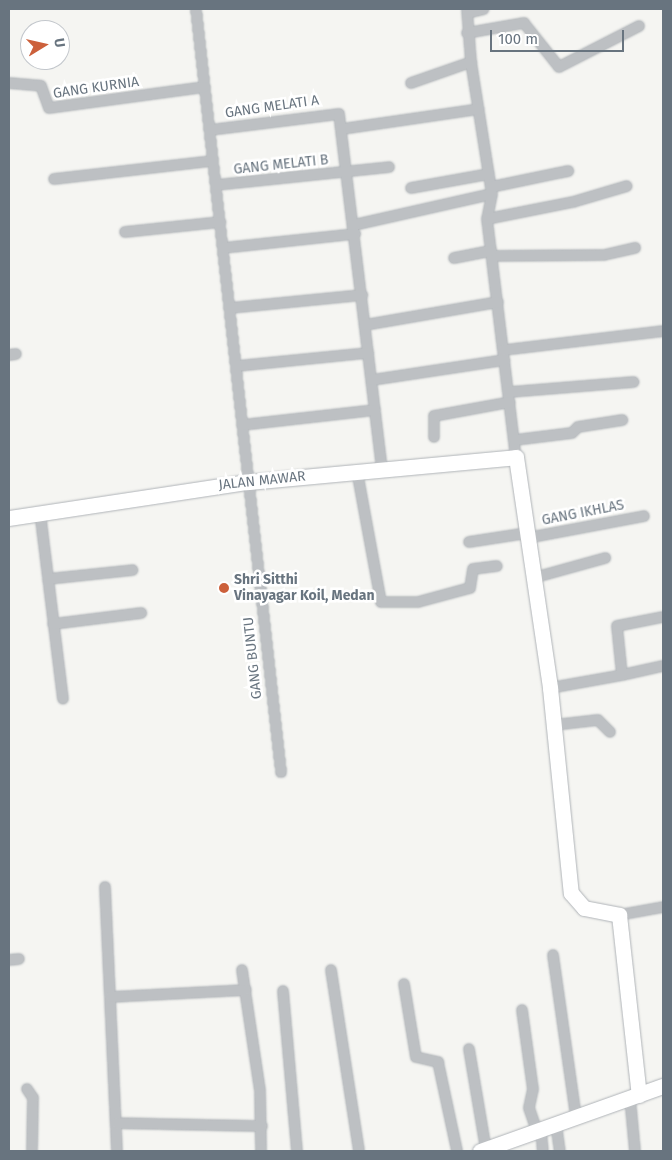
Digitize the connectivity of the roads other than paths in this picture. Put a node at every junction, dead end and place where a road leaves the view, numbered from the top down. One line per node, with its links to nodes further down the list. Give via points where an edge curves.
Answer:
1 (196, 9): 9 (street, GANG BUNTU)
2 (484, 9): 3 (street)
3 (467, 11): 5 (street)
4 (639, 26): 5 (street, via 559,67 524,23)
5 (467, 33): 6 (street)
6 (471, 62): 8 (street); 10 (street)
7 (9, 83): 9 (street, GANG KURNIA, via 40,86 49,108)
8 (411, 83)
9 (205, 87): 12 (street, GANG BUNTU)
10 (479, 109): 11 (street); 17 (street)
11 (342, 129): 12 (street, GANG MELATI A, via 338,112); 16 (street)
12 (210, 130): 13 (street, GANG BUNTU)
13 (213, 161): 18 (street); 19 (street, GANG BUNTU)
14 (389, 167): 16 (street, GANG MELATI B)
15 (568, 171): 22 (street)
16 (348, 172): 19 (street, GANG MELATI B); 25 (street)
17 (489, 174): 21 (street); 22 (street)
18 (54, 179)
19 (216, 185): 24 (street, GANG BUNTU)
20 (627, 186): 23 (street, via 565,204)
21 (411, 188)
22 (492, 190): 23 (street); 25 (street, via 453,205)
23 (487, 219): 29 (street)
24 (220, 222): 26 (street); 27 (street, GANG BUNTU)
25 (354, 229): 27 (street); 31 (street)
26 (124, 232)
27 (223, 248): 33 (street, GANG BUNTU)
28 (635, 248): 29 (street, via 604,255)
29 (491, 253): 30 (street); 32 (street)
30 (454, 258)
31 (362, 295): 33 (street); 34 (street)
32 (498, 302): 34 (street); 37 (street)
33 (230, 308): 38 (street, GANG BUNTU)
34 (365, 325): 36 (street)
35 (663, 331): 37 (street)
36 (368, 353): 38 (street); 39 (street)
37 (505, 355): 39 (street); 41 (street)
38 (237, 366): 44 (street, GANG BUNTU)
39 (372, 380): 42 (street)
40 (634, 382): 41 (street)
41 (510, 397): 45 (street, via 434,416); 46 (street)
42 (375, 410): 44 (street); 48 (street)
43 (622, 420): 46 (street, via 578,427 572,433)
44 (242, 425): 50 (street, GANG BUNTU)
45 (434, 437)
46 (514, 440): 47 (street)
47 (516, 457): 48 (street, JALAN MAWAR); 54 (street)
48 (382, 469): 49 (street, JALAN MAWAR)
49 (357, 471): 50 (street, JALAN MAWAR); 57 (street, via 381,602 418,602 470,588 473,569)
50 (248, 482): 51 (street, JALAN MAWAR); 70 (street, GANG BUNTU)
51 (40, 512): 53 (street, JALAN MAWAR); 60 (street)
52 (644, 516): 54 (street, GANG IKHLAS)
53 (9, 518)
54 (527, 535): 55 (street, GANG IKHLAS); 59 (street)
55 (469, 542)
56 (605, 558): 59 (street)
57 (497, 566)
58 (133, 570): 60 (street)
59 (533, 578): 66 (street)
60 (48, 580): 63 (street)
61 (141, 613): 63 (street)
62 (663, 617): 65 (street, via 617,626)
63 (53, 624): 67 (street)
64 (663, 666): 65 (street)
65 (622, 675): 66 (street)
66 (550, 688): 68 (street)
67 (63, 699)
68 (554, 725): 69 (street, via 598,720); 73 (street, via 571,893 584,908)
69 (610, 732)
70 (280, 772)
71 (105, 887): 80 (street)
72 (663, 907): 73 (street)
73 (619, 915): 85 (street)
74 (554, 955): 86 (street)
75 (242, 970): 78 (street)
76 (331, 970): 96 (street)
77 (404, 984): 97 (street, via 416,1057 438,1062)
78 (246, 990): 80 (street); 89 (street)
79 (283, 991): 95 (street)
80 (111, 998): 87 (street)
81 (522, 1010): 90 (street, via 533,1089 531,1118)
82 (469, 1049): 91 (street)
83 (663, 1086): 85 (street)
84 (27, 1089): 92 (street, via 33,1098)
85 (635, 1096): 86 (street); 100 (street)
86 (576, 1117): 88 (street)
87 (116, 1123): 89 (street); 93 (street)
88 (556, 1124): 90 (street); 99 (street)
89 (262, 1126): 94 (street)
90 (539, 1130): 91 (street); 98 (street)
91 (492, 1149)
92 (32, 1151)
93 (117, 1151)
94 (262, 1151)
95 (297, 1151)
96 (358, 1151)
97 (456, 1151)
98 (543, 1151)
99 (560, 1151)
100 (635, 1151)

